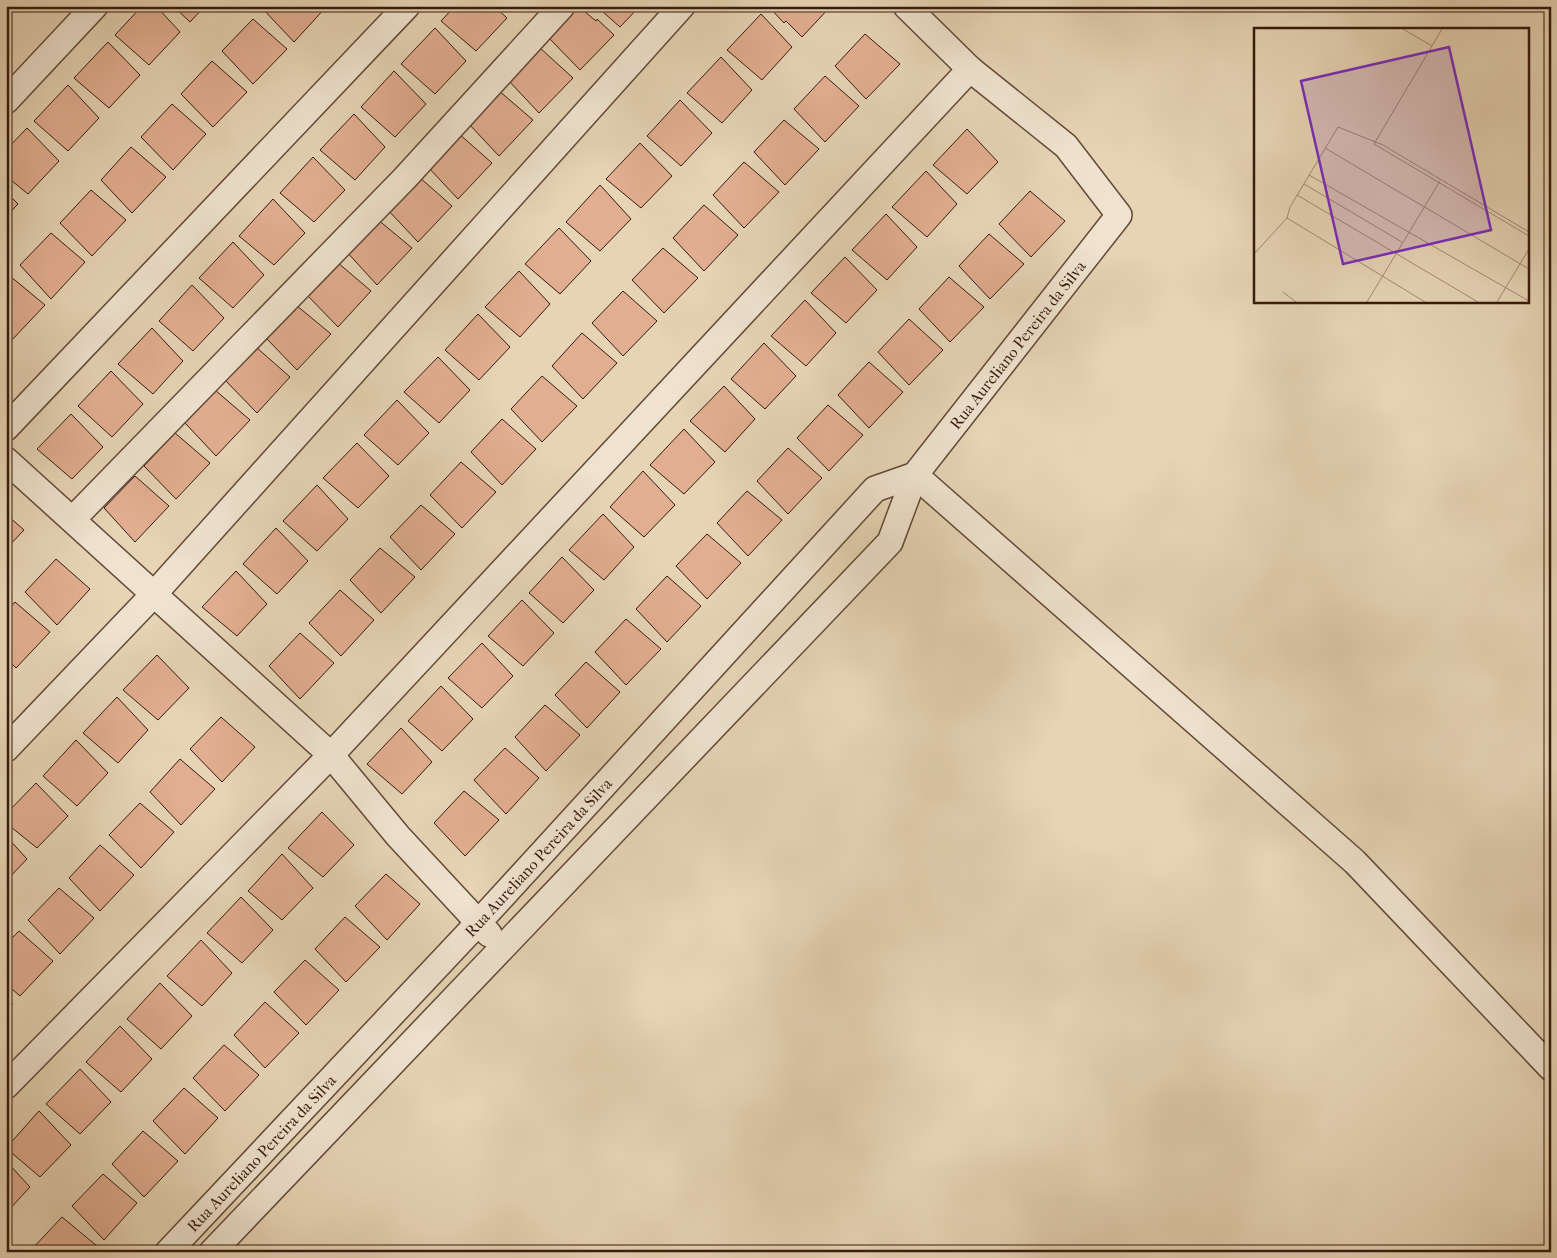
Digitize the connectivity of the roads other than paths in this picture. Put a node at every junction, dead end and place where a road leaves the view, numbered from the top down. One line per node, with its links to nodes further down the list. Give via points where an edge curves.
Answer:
1 (95, 6): 7 (street)
2 (407, 6): 8 (street)
3 (562, 6): 11 (street, via 405,178)
4 (682, 6): 12 (street)
5 (906, 6): 6 (street)
6 (970, 70): 10 (street, Rua Aureliano Pereira da Silva, via 1066,146 1119,215); 14 (street)
7 (6, 101)
8 (6, 428)
9 (6, 460): 11 (street)
10 (915, 475): 15 (street, Rua Aureliano Pereira da Silva, via 875,489); 16 (street, Rua Aureliano Pereira da Silva, via 890,542); 17 (street, via 1355,862)
11 (73, 520): 12 (street)
12 (155, 593): 13 (street); 14 (street)
13 (6, 749)
14 (330, 755): 15 (street, via 398,836); 18 (street)
15 (478, 923): 16 (street); 19 (street, Rua Aureliano Pereira da Silva)
16 (503, 949): 20 (street, Rua Aureliano Pereira da Silva)
17 (1551, 1068)
18 (6, 1086)
19 (168, 1252)
20 (212, 1252)

